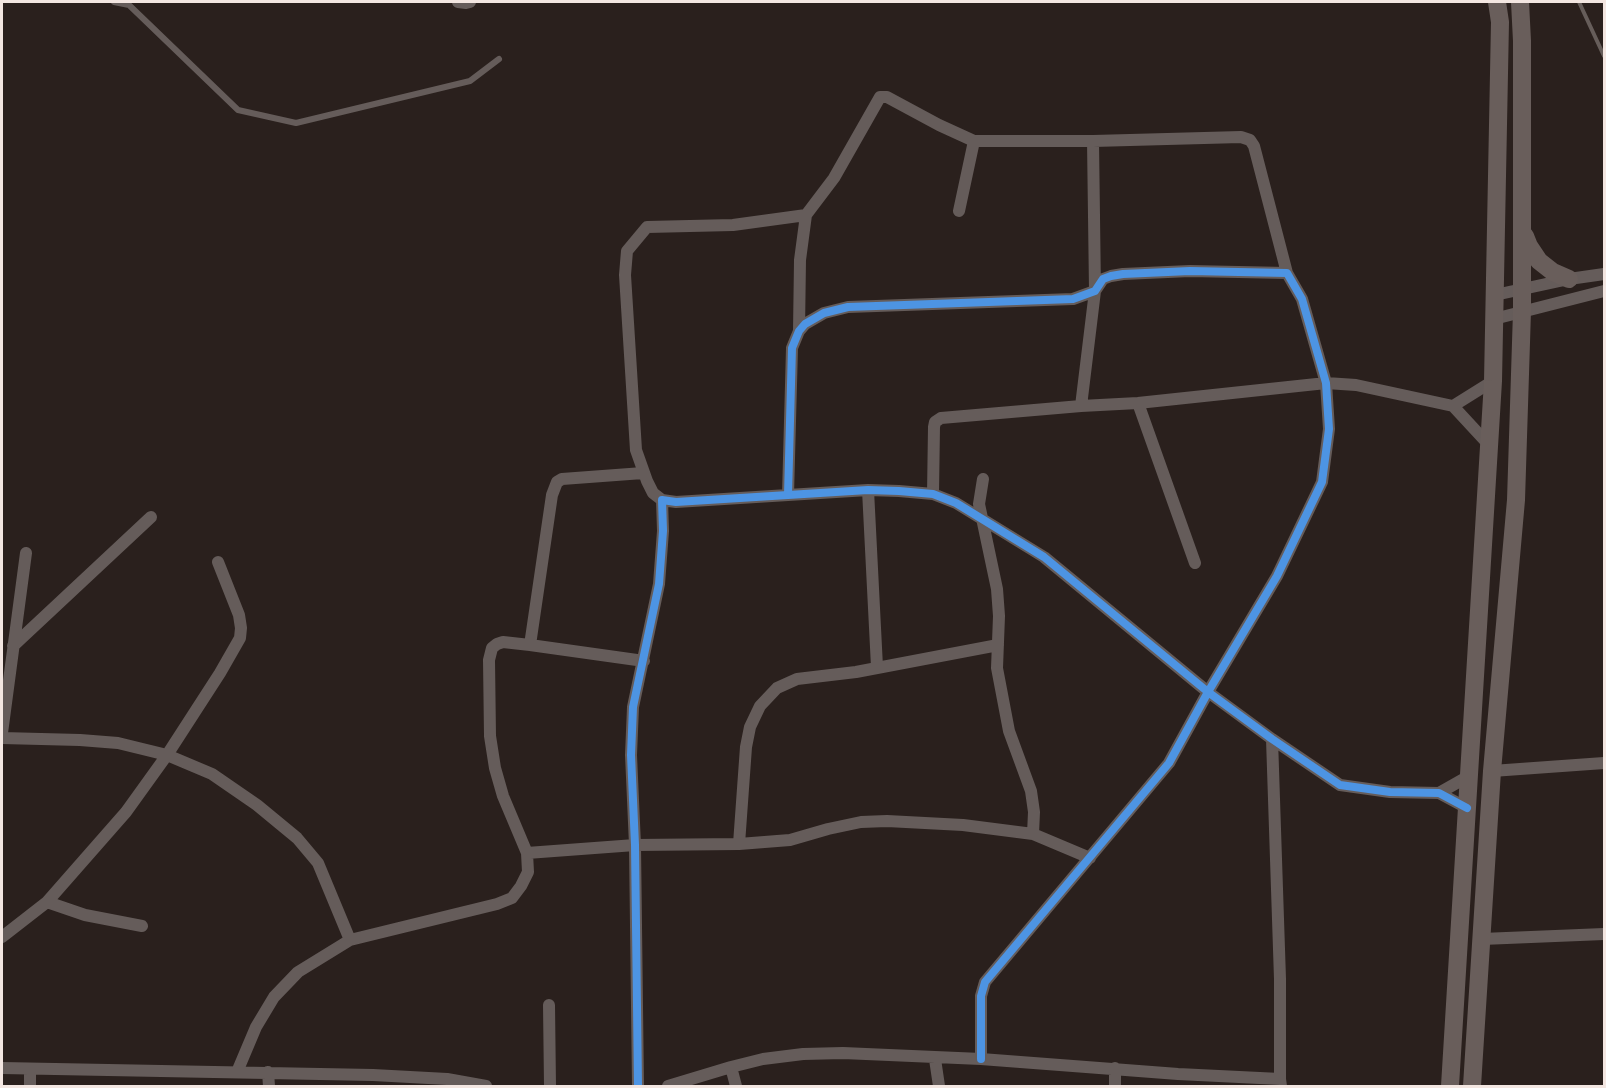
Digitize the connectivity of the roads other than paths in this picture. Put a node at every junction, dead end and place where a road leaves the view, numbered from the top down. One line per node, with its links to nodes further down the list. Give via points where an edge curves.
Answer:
1 (114, 2): 6 (lane, via 129,4 238,110 296,123 470,81)
2 (458, 2): 3 (street)
3 (470, 2)
4 (1497, 2): 18 (main road, via 1500,22)
5 (1520, 2): 11 (main road)
6 (499, 59)
7 (974, 141): 8 (street); 9 (street); 10 (street, via 880,97 834,178)
8 (1093, 141): 12 (street, via 1241,136 1250,140); 16 (street)
9 (959, 211)
10 (806, 215): 21 (street, via 800,260); 28 (street, via 733,225 647,227 627,251 625,275 636,450)
11 (1523, 230): 14 (main road, via 1539,261); 15 (main road)
12 (1287, 273): 16 (street, via 1123,274 1103,279); 23 (street, via 1302,299)
13 (1605, 274): 14 (street)
14 (1569, 279): 15 (street)
15 (1522, 288): 18 (street); 19 (main road)
16 (1095, 291): 21 (street, via 1073,299 848,307 812,318); 25 (street)
17 (1605, 291): 19 (street)
18 (1495, 295): 20 (main road)
19 (1522, 312): 20 (street); 46 (main road, via 1516,500)
20 (1494, 319): 22 (main road)
21 (799, 331): 32 (street, via 792,348)
22 (1493, 381): 26 (street); 27 (main road)
23 (1326, 383): 24 (street); 26 (street, via 1356,385); 44 (street, via 1329,429 1322,482 1277,576)
24 (1138, 403): 25 (street); 38 (street)
25 (1081, 405): 31 (street, via 937,419)
26 (1453, 406): 27 (street)
27 (1490, 446): 45 (main road)
28 (643, 473): 33 (street, via 653,493); 39 (street, via 557,482)
29 (984, 479): 35 (street, via 979,504)
30 (868, 490): 31 (street); 32 (street); 43 (street)
31 (933, 494): 35 (street)
32 (788, 495): 33 (street)
33 (662, 500): 42 (street, via 659,584)
34 (151, 517): 41 (street)
35 (982, 519): 40 (street, via 997,589); 44 (street, via 1044,557)
36 (26, 553): 41 (street)
37 (218, 562): 50 (street, via 239,615 240,638)
38 (1195, 564)
39 (530, 645): 42 (street); 59 (street, via 497,644 489,660 489,736 495,768)
40 (998, 645): 43 (street); 56 (street, via 996,668 1003,708 1033,801)
41 (13, 646): 47 (street)
42 (644, 661): 57 (street, via 633,707)
43 (877, 668): 58 (street, via 797,680 777,688 760,706 746,747)
44 (1208, 692): 49 (street); 60 (street, via 1169,763)
45 (1473, 726): 46 (main road); 53 (main road)
46 (1497, 727): 52 (main road)
47 (2, 733)
48 (2, 738): 50 (street, via 118,743)
49 (1272, 739): 54 (street, via 1340,785 1390,792); 79 (street)
50 (167, 755): 61 (street, via 126,812); 66 (street, via 212,774 297,838 318,863)
51 (1605, 763): 52 (street)
52 (1492, 771): 65 (main road)
53 (1469, 776): 54 (street); 55 (main road)
54 (1439, 792): 55 (street)
55 (1467, 807): 68 (main road)
56 (1033, 834): 58 (street, via 887,820 861,822 790,840); 60 (street)
57 (635, 844): 58 (street); 59 (street); 84 (street)
58 (739, 844)
59 (527, 853): 66 (street, via 528,872 512,898)
60 (1090, 858): 71 (street, via 985,982 981,996)
61 (47, 902): 62 (street, via 84,915); 64 (street)
62 (142, 926)
63 (1605, 934): 65 (street)
64 (2, 937)
65 (1482, 939): 69 (main road)
66 (350, 940): 76 (street, via 298,972 274,997)
67 (549, 1005): 83 (street)
68 (1453, 1019): 69 (main road); 89 (main road)
69 (1475, 1019): 90 (main road)
70 (936, 1059): 71 (street); 72 (street, via 803,1054); 87 (street)
71 (981, 1059): 74 (street)
72 (731, 1067): 85 (street); 86 (street)
73 (2, 1068): 75 (street)
74 (1114, 1068): 79 (street); 88 (street)
75 (30, 1070): 76 (street); 80 (street)
76 (237, 1072): 77 (street)
77 (268, 1072): 78 (street); 81 (street)
78 (374, 1081): 82 (street, via 447,1079)
79 (1280, 1083)
80 (30, 1086)
81 (269, 1086)
82 (486, 1086)
83 (550, 1086)
84 (638, 1086)
85 (668, 1086)
86 (736, 1086)
87 (939, 1086)
88 (1115, 1086)
89 (1450, 1086)
90 (1472, 1086)

